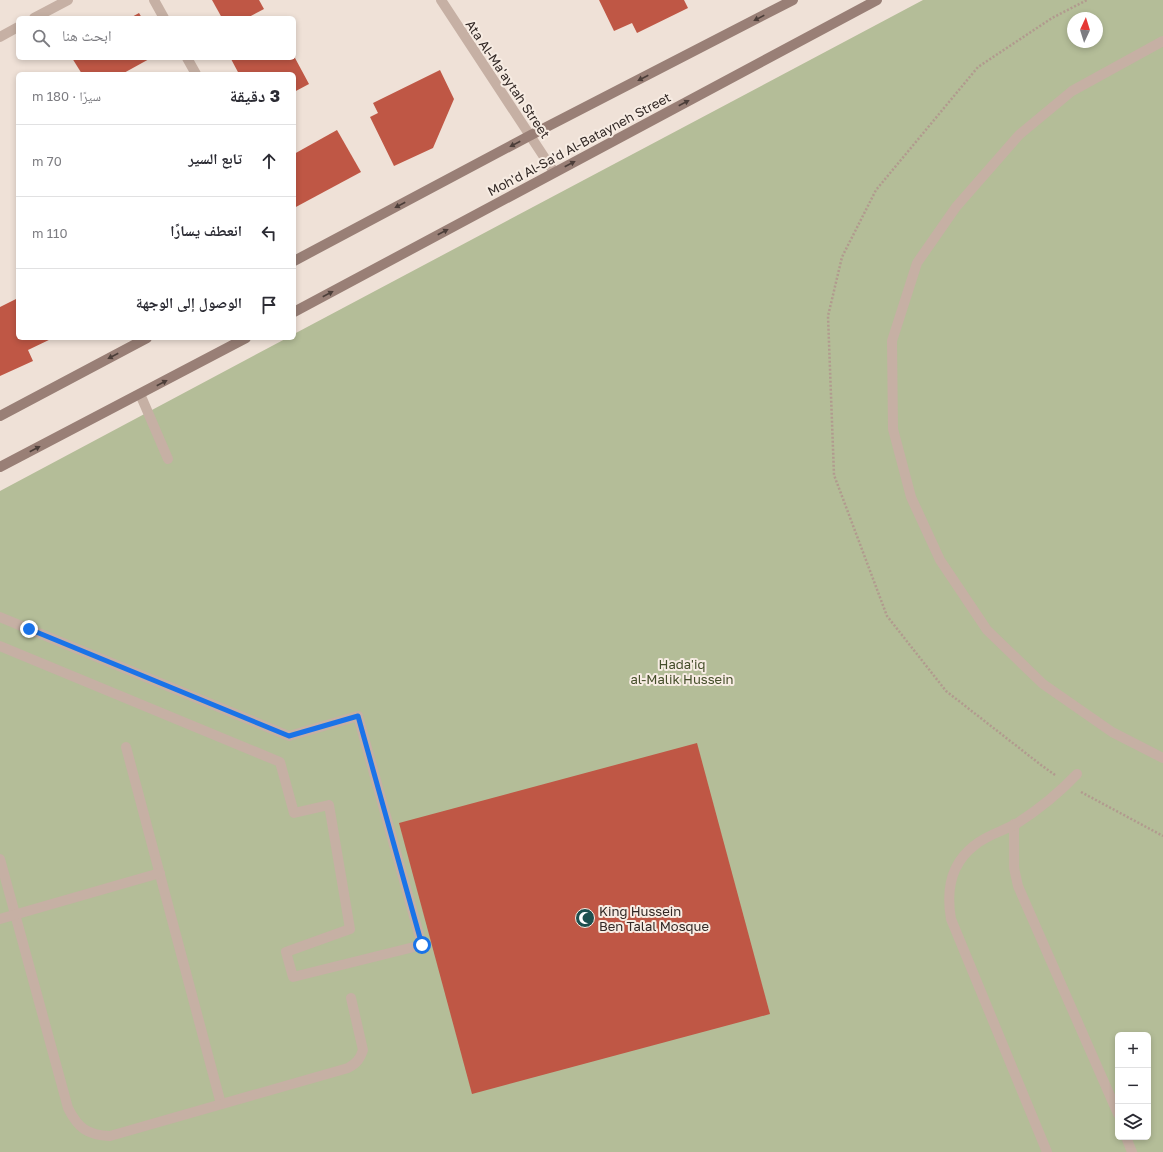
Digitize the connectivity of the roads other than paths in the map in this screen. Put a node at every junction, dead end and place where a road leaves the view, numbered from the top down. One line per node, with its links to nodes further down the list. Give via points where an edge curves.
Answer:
1 (68, 0): 6 (street)
2 (154, 0): 7 (street)
3 (441, 0): 13 (street, Ata Al-Ma'aytah Street)
4 (793, 0): 13 (street, one-way to 13)
5 (877, 0): 14 (street, Moh'd Al-Sa'd Al-Batayneh Street, one-way to 5)
6 (38, 16)
7 (163, 16)
8 (16, 28): 9 (street)
9 (0, 37)
10 (1163, 41): 26 (street, via 1072,91 1019,135 956,207 917,263 892,341 893,428 911,497 940,560 987,630 1043,684 1112,732)
11 (188, 60): 12 (street)
12 (195, 72)
13 (531, 136): 14 (street, Ata Al-Ma'aytah Street); 15 (street, one-way to 15)
14 (554, 172): 16 (street, Moh'd Al-Sa'd Al-Batayneh Street, one-way to 14)
15 (296, 260)
16 (296, 311)
17 (143, 340): 20 (street, one-way to 20)
18 (242, 340): 19 (street, one-way to 18)
19 (140, 394): 21 (street); 22 (street, one-way to 19)
20 (0, 416)
21 (168, 459)
22 (0, 467)
23 (0, 617): 24 (street, via 289,736 358,716 422,945 293,977 286,952 350,929 329,805 294,813 280,762)
24 (0, 646)
25 (126, 747): 30 (street)
26 (1163, 758)
27 (1077, 774): 28 (street, via 1042,806)
28 (1014, 824): 35 (street, via 1014,858 1018,886); 37 (street, via 975,845 964,856 955,870 948,902 951,919)
29 (0, 859): 31 (street)
30 (160, 873): 31 (street); 34 (street)
31 (15, 914): 32 (street); 34 (street, via 68,1108 74,1120 84,1130 96,1135 110,1136)
32 (0, 919)
33 (351, 998): 34 (street, via 363,1050 356,1064)
34 (222, 1104)
35 (1115, 1107)
36 (1127, 1140): 38 (street)
37 (1047, 1152)
38 (1132, 1152)

